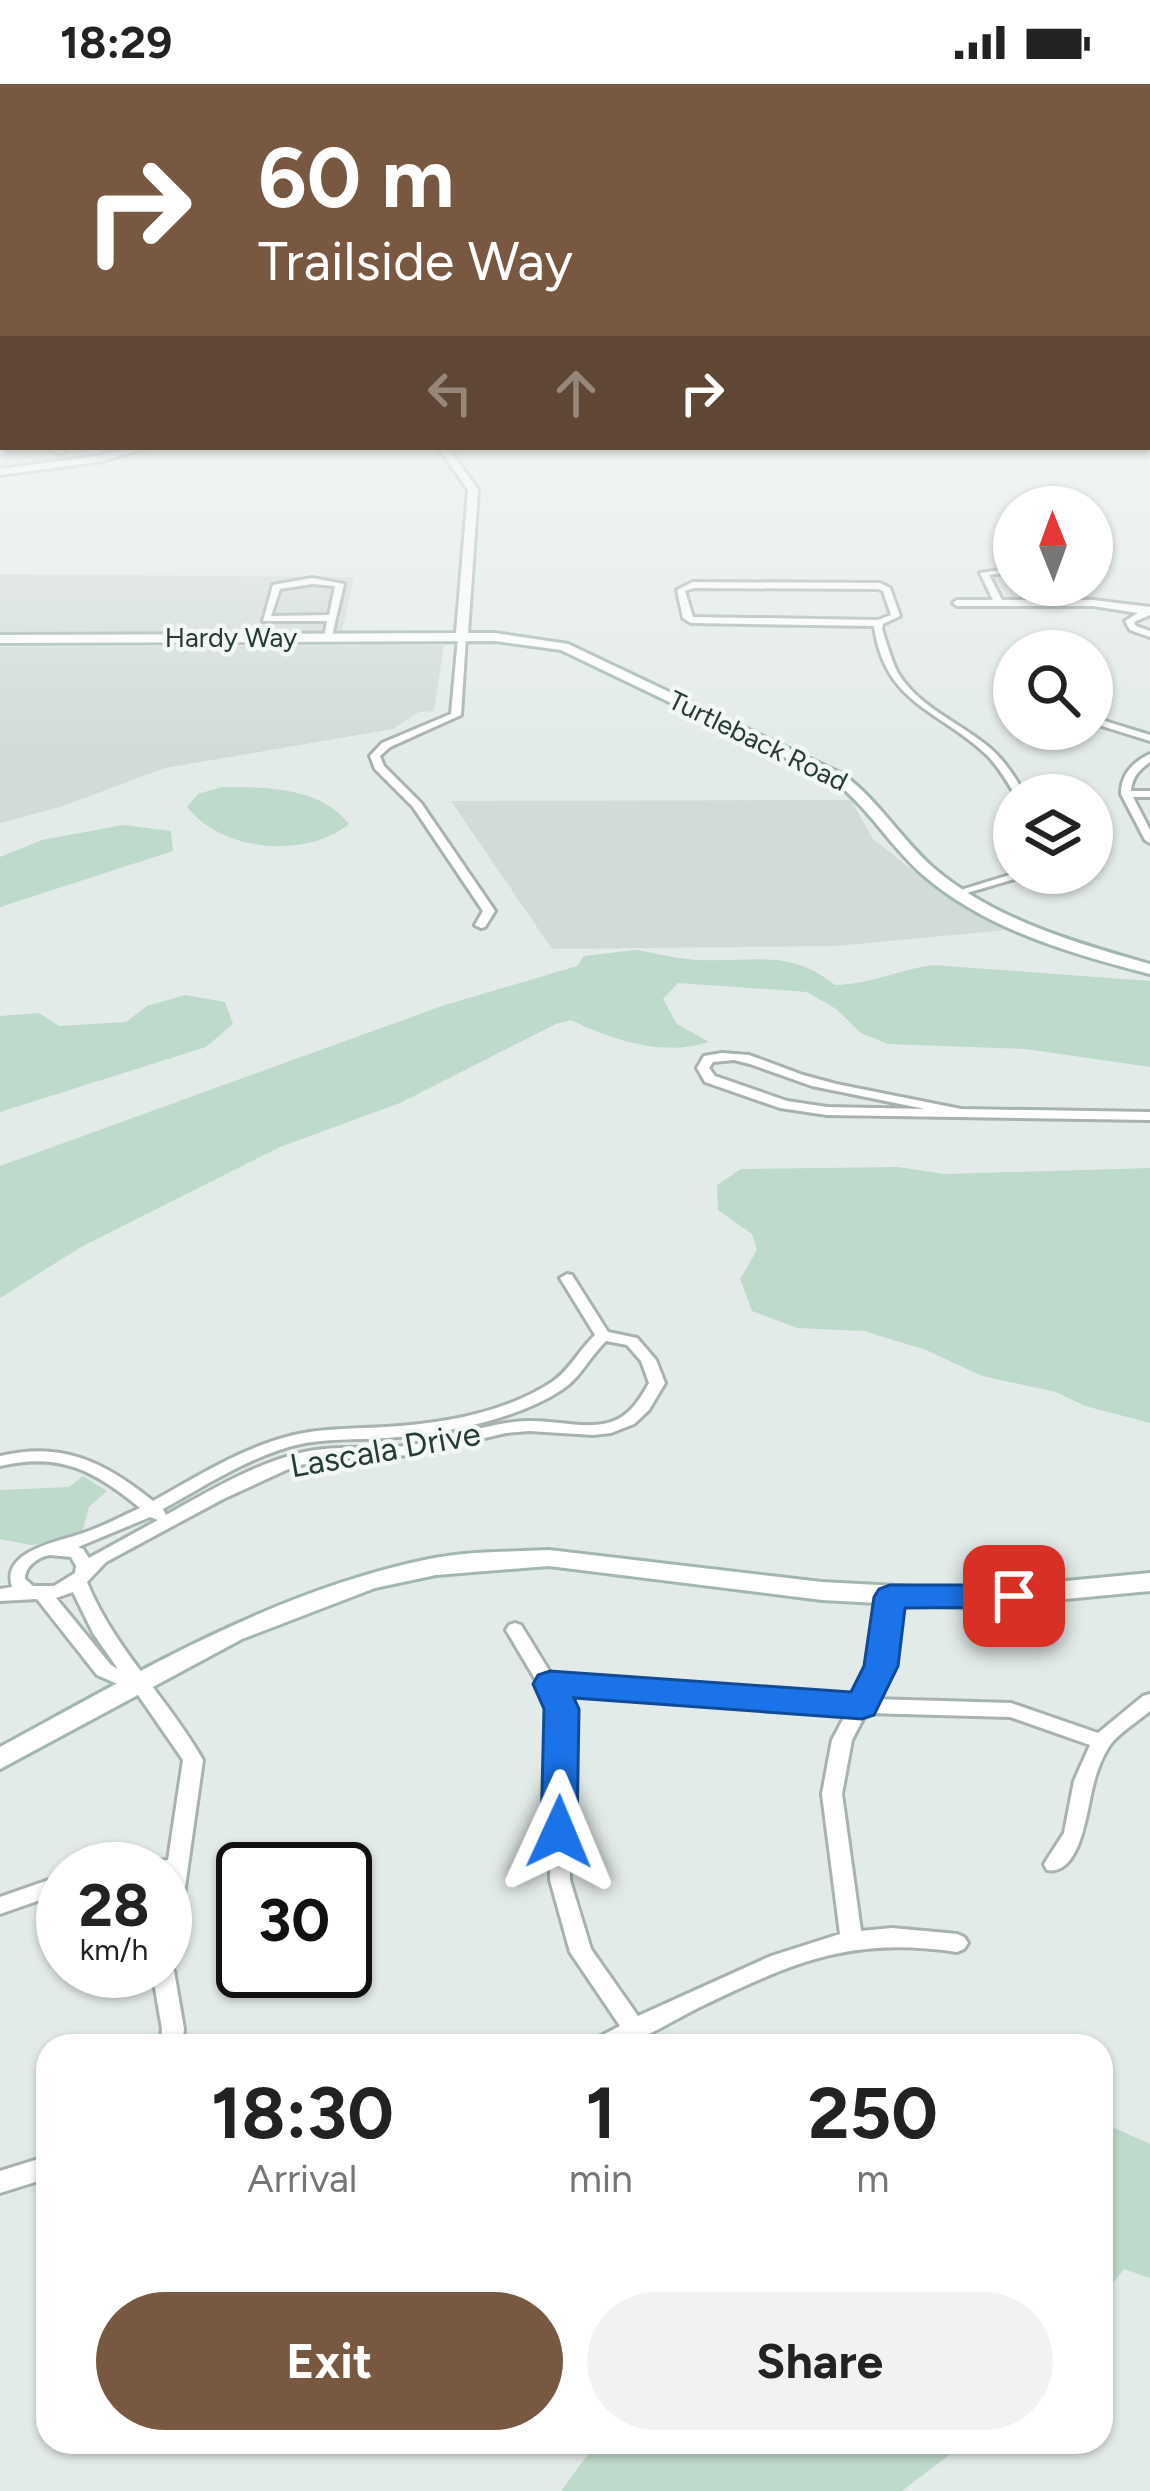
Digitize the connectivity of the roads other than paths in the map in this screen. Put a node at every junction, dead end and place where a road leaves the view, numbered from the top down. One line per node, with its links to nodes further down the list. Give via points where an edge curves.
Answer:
1 (470, 528): 11 (main road)
2 (957, 603): 3 (street)
3 (993, 603)
4 (1113, 605): 5 (street)
5 (1149, 611): 10 (street, via 1130,621)
6 (332, 618): 7 (street); 7 (street, via 340,584 312,581 276,587); 9 (street)
7 (266, 619): 9 (street)
8 (879, 623): 8 (street, via 896,616 880,586 681,590 692,620); 16 (street, via 902,685 992,750)
9 (329, 634): 11 (main road, Hardy Way); 12 (main road, Hardy Way)
10 (1150, 634)
11 (462, 637): 21 (main road, Turtleback Road, via 564,647 826,770 858,790 932,874); 22 (street, via 456,715 375,756 489,911)
12 (0, 639)
13 (1113, 727): 14 (street)
14 (1150, 738)
15 (1150, 757): 17 (street, via 1133,770)
16 (1011, 774)
17 (1126, 794): 18 (street); 19 (street)
18 (1150, 794)
19 (1150, 840)
20 (993, 883): 21 (street)
21 (960, 892): 23 (main road, Turtleback Road, via 1025,927)
22 (481, 925)
23 (1150, 969)
24 (955, 1110): 24 (street, via 798,1078 752,1057 729,1054 703,1068 710,1079 784,1105); 25 (street)
25 (1150, 1116)
26 (566, 1278): 27 (street, Lascala Drive)
27 (603, 1336): 29 (street, Lascala Drive, via 561,1384 530,1400 405,1431 285,1442); 30 (street, Lascala Drive, via 632,1341 657,1383 642,1414 618,1427 535,1424 397,1452 292,1461)
28 (0, 1461): 29 (street, via 58,1455 97,1466)
29 (154, 1511): 30 (street); 31 (street, Lascala Drive)
30 (169, 1525): 34 (street, Lascala Drive, via 100,1558)
31 (58, 1548): 32 (street); 34 (street, via 83,1559)
32 (26, 1558): 33 (street); 36 (street, via 16,1581)
33 (0, 1570)
34 (80, 1578): 36 (street, via 62,1592); 41 (street, via 86,1609)
35 (1150, 1582): 38 (main road, via 972,1599)
36 (35, 1593): 37 (street); 41 (street, via 104,1670)
37 (0, 1594)
38 (890, 1597): 41 (main road, via 604,1562 492,1559 370,1581 301,1604); 43 (street, via 881,1666)
39 (515, 1630): 40 (street)
40 (550, 1684): 43 (street); 53 (street, via 562,1709 560,1880 580,1952)
41 (139, 1686): 45 (main road); 46 (street, via 194,1760)
42 (1150, 1701): 44 (street)
43 (862, 1706): 44 (street, via 1011,1710); 50 (street, via 842,1740 832,1794)
44 (1101, 1741): 47 (street, via 1074,1835)
45 (0, 1759)
46 (181, 1842)
47 (1054, 1864)
48 (36, 1893): 49 (street)
49 (0, 1906)
50 (851, 1938): 51 (street, via 911,1934); 53 (street, via 793,1954)
51 (957, 1943)
52 (168, 1998): 54 (street)
53 (634, 2028): 55 (street)
54 (172, 2034)
55 (624, 2034)
56 (36, 2171): 57 (street)
57 (0, 2182)

